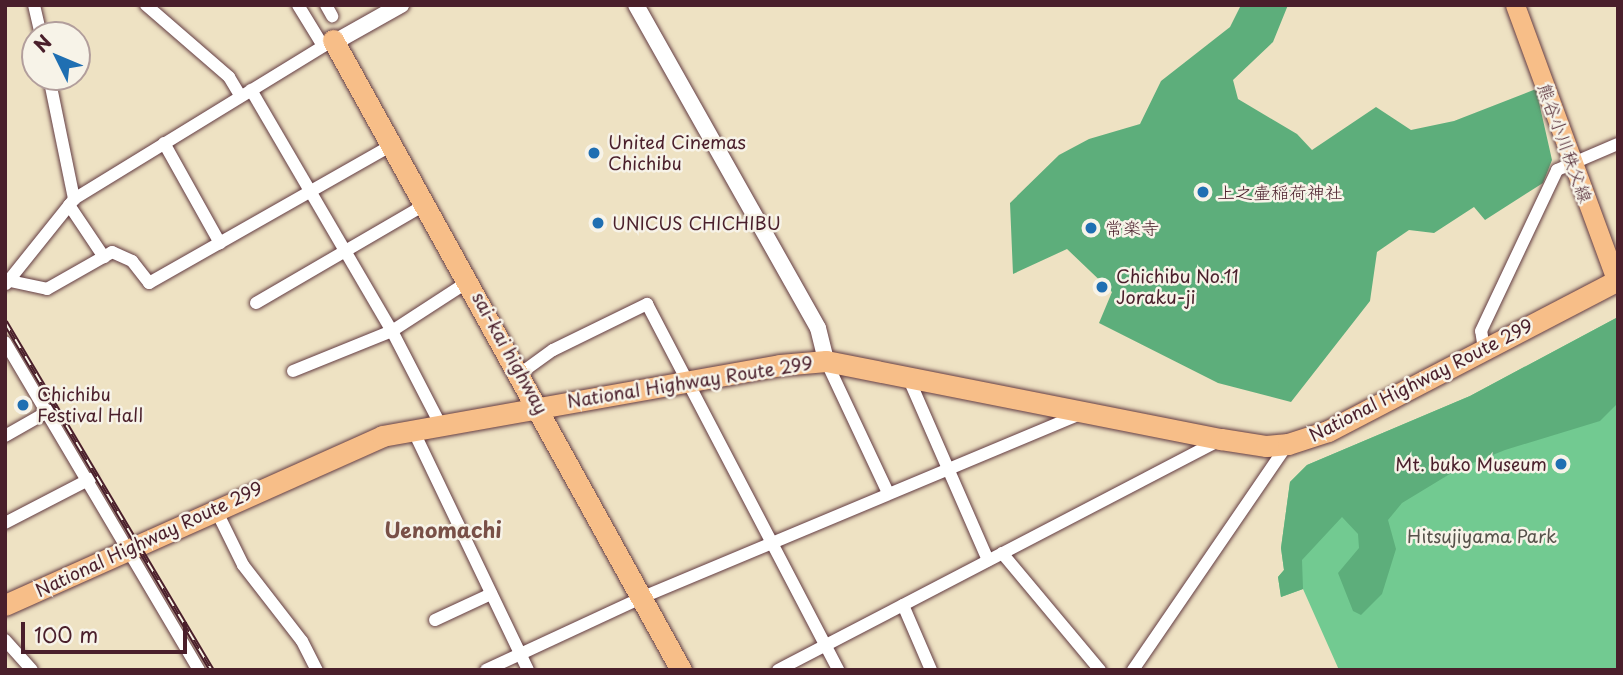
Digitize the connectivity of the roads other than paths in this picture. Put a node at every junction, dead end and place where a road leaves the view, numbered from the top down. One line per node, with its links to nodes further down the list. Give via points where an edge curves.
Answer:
1 (146, 5): 8 (street)
2 (298, 5): 6 (street)
3 (401, 5): 6 (street)
4 (636, 5): 26 (street, via 818,328)
5 (1515, 5): 12 (main road, 熊谷小川秩父線)
6 (330, 43): 8 (street); 11 (highway, sai-kai highway)
7 (51, 91): 14 (street)
8 (245, 93): 9 (street); 13 (street)
9 (164, 143): 14 (street); 16 (street)
10 (1618, 144): 12 (street)
11 (392, 145): 13 (street); 15 (highway, sai-kai highway)
12 (1572, 163): 20 (main road, 熊谷小川秩父線); 25 (street, via 1557,170 1481,331)
13 (310, 190): 16 (street); 17 (street)
14 (71, 202): 18 (street); 21 (street)
15 (426, 204): 17 (street); 19 (highway, sai-kai highway)
16 (220, 243): 18 (street, via 149,283 122,254)
17 (344, 251): 22 (street); 23 (street)
18 (104, 257): 21 (street, via 47,289)
19 (469, 281): 23 (street); 28 (highway, sai-kai highway)
20 (1617, 281): 25 (highway, National Highway Route 299)
21 (8, 282)
22 (256, 303)
23 (392, 331): 27 (street); 34 (street)
24 (5, 342): 32 (street)
25 (1484, 349): 38 (highway, National Highway Route 299, via 1328,431)
26 (826, 361): 29 (highway, National Highway Route 299); 30 (highway, National Highway Route 299); 41 (street)
27 (293, 372)
28 (521, 373): 30 (street, via 553,350 648,304); 31 (highway, sai-kai highway)
29 (908, 377): 33 (highway, National Highway Route 299); 39 (street)
30 (691, 380): 31 (highway, National Highway Route 299); 44 (street)
31 (540, 406): 34 (highway, National Highway Route 299); 49 (highway, sai-kai highway)
32 (49, 411): 36 (street); 40 (street)
33 (1088, 412): 37 (highway, National Highway Route 299); 39 (street)
34 (441, 426): 35 (highway, National Highway Route 299)
35 (413, 430): 42 (highway, National Highway Route 299, via 358,444); 48 (street)
36 (5, 436)
37 (1221, 439): 38 (highway, National Highway Route 299, via 1266,446); 46 (street)
38 (1288, 444): 66 (street)
39 (946, 468): 41 (street); 47 (street)
40 (90, 479): 43 (street); 45 (street)
41 (888, 493): 44 (street)
42 (215, 508): 45 (highway, National Highway Route 299); 58 (street, via 243,565 302,641)
43 (5, 523)
44 (772, 542): 49 (street); 54 (street)
45 (131, 549): 50 (highway, National Highway Route 299); 57 (street)
46 (1002, 553): 47 (street); 65 (street)
47 (988, 560): 51 (street)
48 (491, 594): 52 (street); 55 (street)
49 (643, 597): 55 (street); 61 (highway, sai-kai highway)
50 (5, 605)
51 (903, 605): 54 (street); 64 (street)
52 (435, 620)
53 (5, 640): 56 (street)
54 (825, 645): 62 (street); 63 (street)
55 (519, 654): 59 (street); 60 (street)
56 (32, 670)
57 (199, 670)
58 (317, 670)
59 (486, 670)
60 (528, 670)
61 (681, 670)
62 (778, 670)
63 (838, 670)
64 (932, 670)
65 (1100, 670)
66 (1133, 670)

